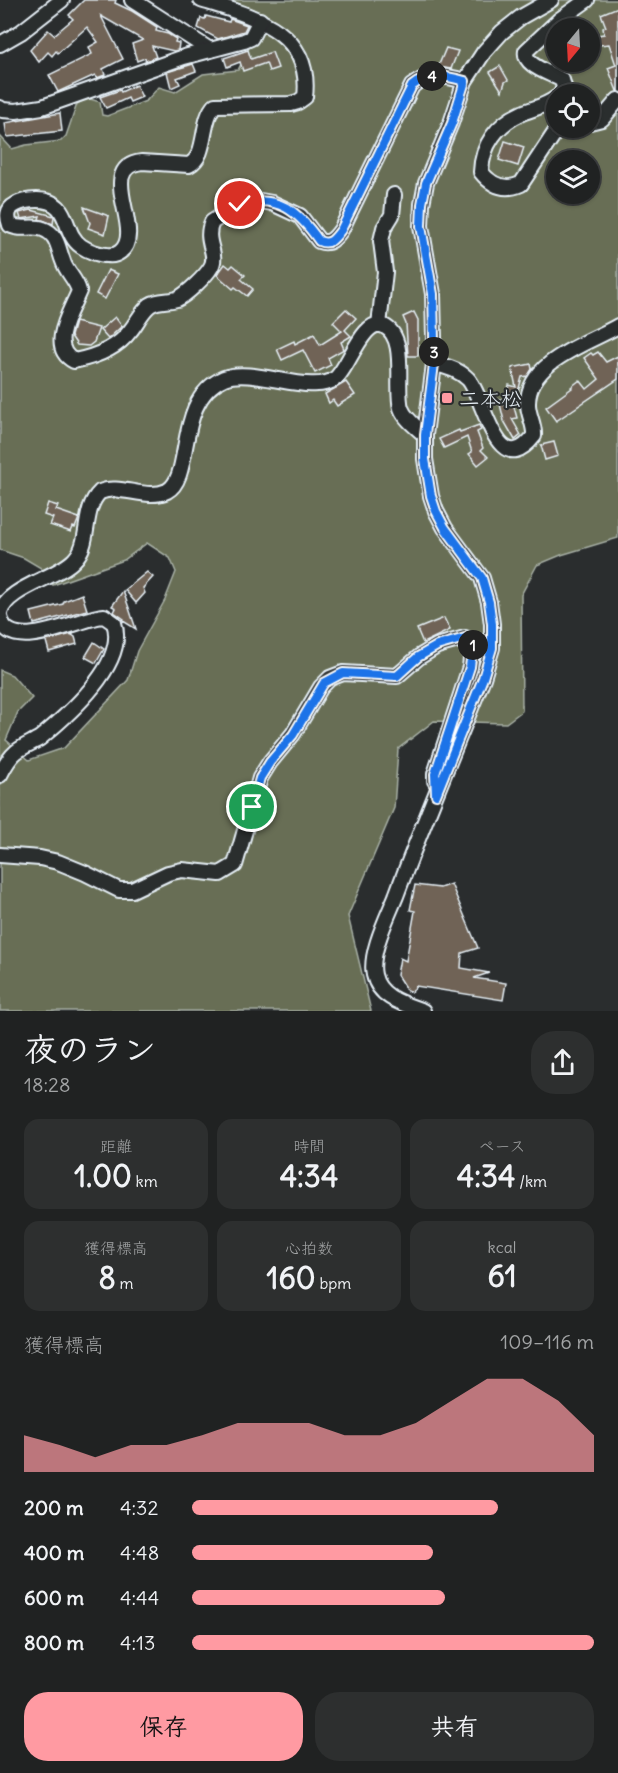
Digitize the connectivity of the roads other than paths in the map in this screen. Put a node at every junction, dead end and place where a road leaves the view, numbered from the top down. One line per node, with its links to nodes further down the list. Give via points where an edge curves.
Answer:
1 (62, 0): 7 (street)
2 (132, 0): 8 (street)
3 (201, 0): 6 (street)
4 (551, 0): 9 (street, via 502,32)
5 (587, 0): 10 (street, via 526,51 528,63)
6 (260, 20): 8 (street, via 251,38); 9 (street, via 282,35 300,56 306,79 305,97 291,104 215,105 205,123 194,163 142,162 126,169 121,188 129,238 121,251 108,255 81,246 63,212 50,201 33,200 10,209 10,225 43,229 53,236 77,284 79,291 62,333 66,357 74,361 99,355 130,333 149,306 178,298 197,283 213,264 208,233 212,222 240,204 255,200 272,202 300,216 319,241 328,243 334,239 412,86 429,76)
7 (0, 44)
8 (210, 50): 13 (street, via 42,107 16,111)
9 (465, 81): 19 (street, via 426,183 422,204 421,226 433,294)
10 (563, 84)
11 (618, 100): 14 (street)
12 (546, 103): 15 (street, via 499,127 487,147 481,172 498,186 521,184)
13 (0, 108)
14 (600, 120)
15 (551, 138)
16 (394, 195): 17 (street, via 381,241 385,272)
17 (379, 325): 20 (street, via 395,337 402,409); 21 (street, via 367,330 345,368 327,383 240,375 217,382 195,409 179,478 173,486 155,494 100,492 90,506 76,559 4,603)
18 (618, 326): 19 (street, via 561,354 547,366 530,390 528,404 534,436 515,450 504,448 496,439 469,380)
19 (434, 364): 20 (street)
20 (425, 435): 23 (street, via 425,459 436,511 482,578 492,624 492,648 483,678)
21 (0, 615): 22 (street, via 2,624 10,631 32,634 104,616 114,623 118,637 114,654 95,685 39,739 14,753)
22 (0, 775)
23 (436, 795): 24 (street, via 435,774 470,667 473,642 465,638 437,646 397,676 343,673 324,683 293,735 260,778 236,865 220,874 182,870 132,890 119,890 58,862); 25 (street, via 373,963 378,986 396,1002)
24 (0, 855)
25 (423, 1011)

